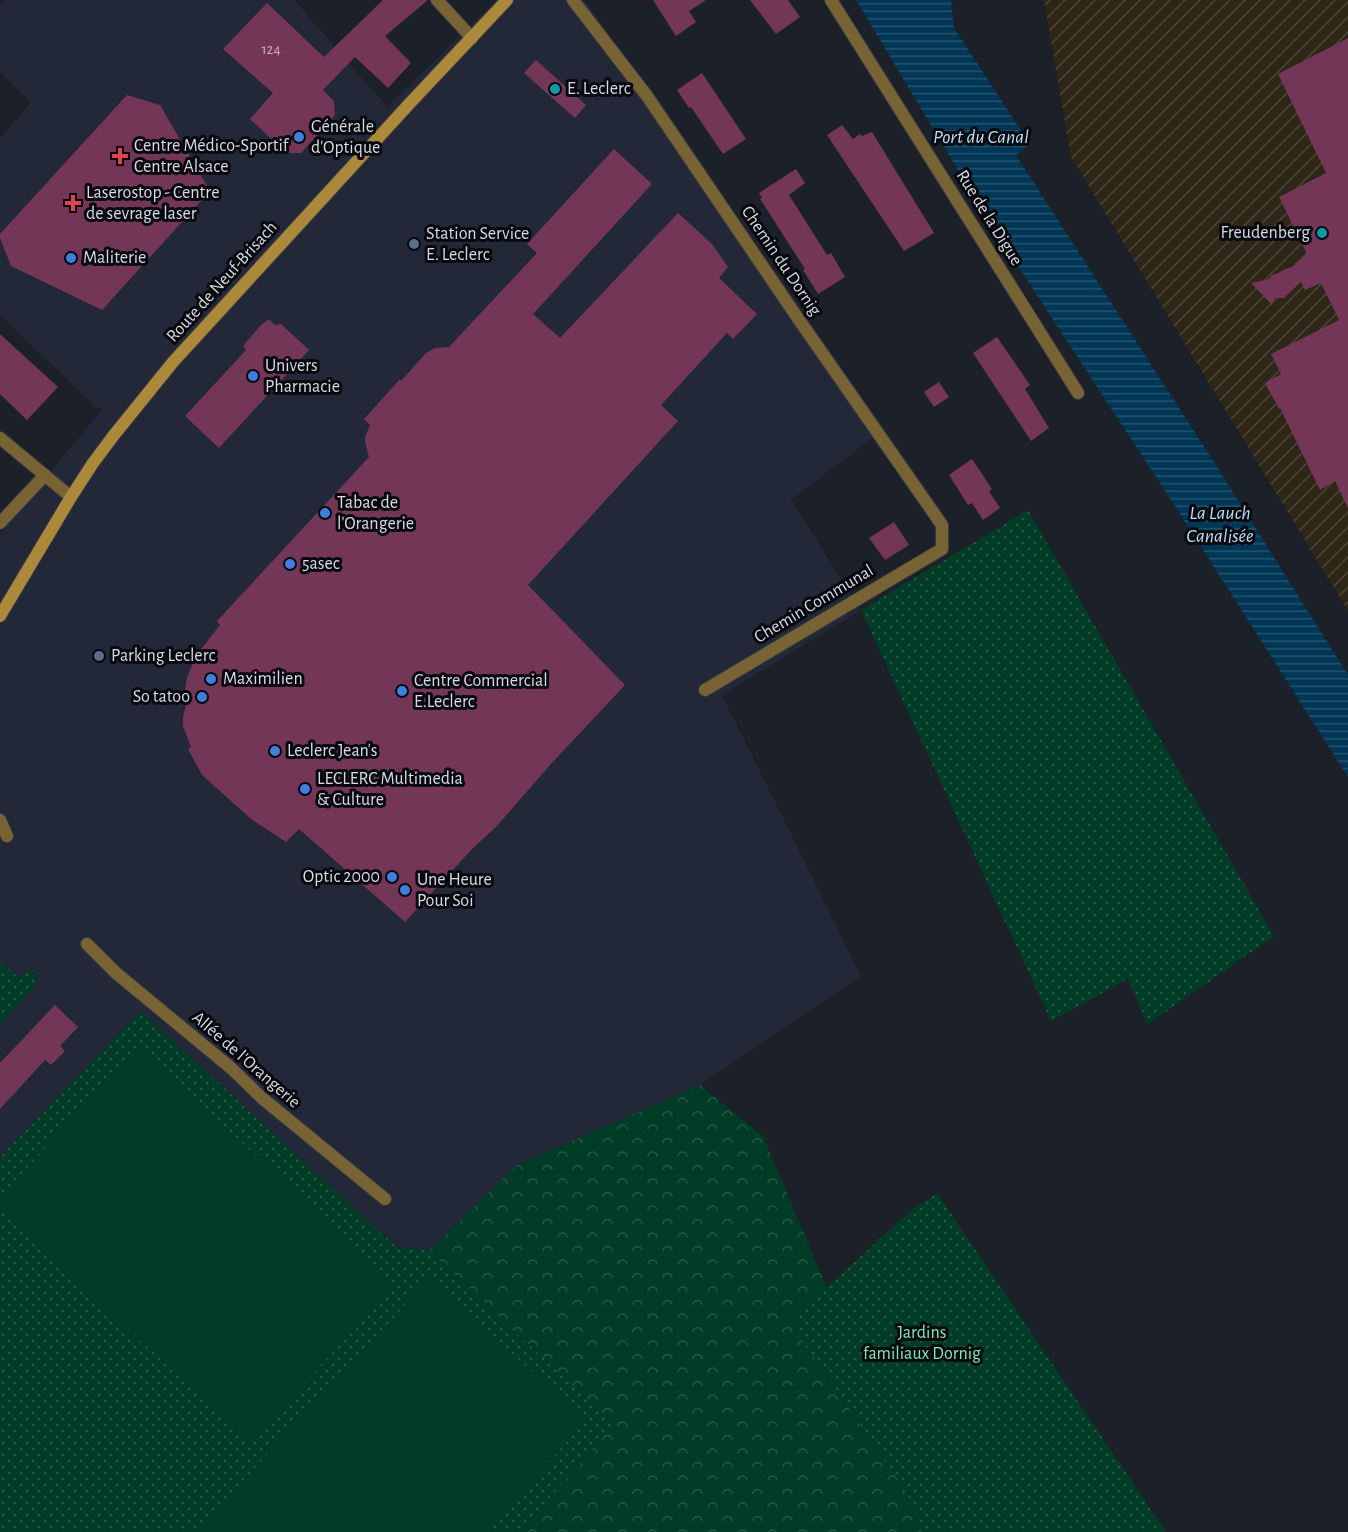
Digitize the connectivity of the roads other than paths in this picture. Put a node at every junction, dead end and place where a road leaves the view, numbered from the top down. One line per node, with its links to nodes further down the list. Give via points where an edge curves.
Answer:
1 (437, 0): 5 (street)
2 (507, 0): 5 (main road, Route de Neuf-Brisach)
3 (573, 0): 11 (street, Chemin du Dornig, via 647,96 942,525)
4 (831, 0): 6 (street, Rue de la Digue)
5 (472, 38): 9 (main road, Route de Neuf-Brisach, via 173,362)
6 (1077, 393)
7 (0, 438): 8 (street)
8 (45, 475): 9 (street); 10 (street)
9 (71, 496): 12 (main road, Route de Neuf-Brisach)
10 (0, 523)
11 (942, 549): 13 (street, Chemin Communal)
12 (0, 616)
13 (705, 690)
14 (0, 820): 15 (street, via 8,836)
15 (0, 833)
16 (87, 944): 17 (street, Allée de l'Orangerie, via 262,1098)
17 (385, 1199)

